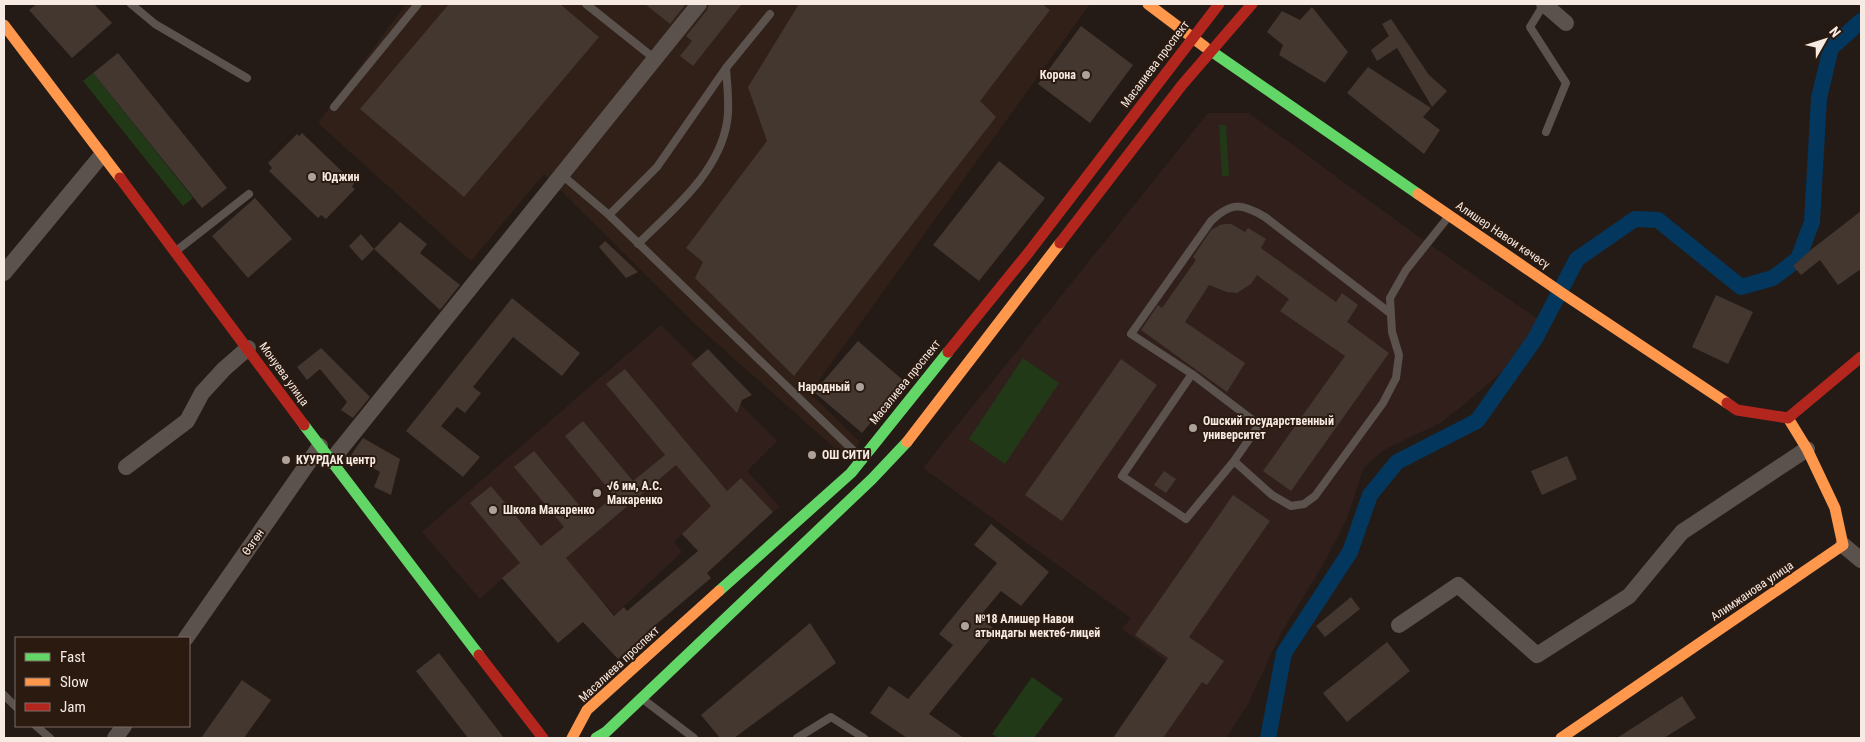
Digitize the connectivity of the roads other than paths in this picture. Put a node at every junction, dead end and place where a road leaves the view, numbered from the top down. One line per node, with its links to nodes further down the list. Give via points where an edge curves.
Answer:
1 (132, 4): 16 (lane, via 154,24)
2 (418, 4): 17 (lane)
3 (586, 4): 14 (lane)
4 (699, 4): 14 (street)
5 (1148, 4): 12 (main road, Алишер Навои көчөсү)
6 (1219, 4): 12 (main road, Масалиева проспект)
7 (1252, 4): 13 (main road)
8 (1544, 4): 10 (street); 18 (lane, via 1530,27 1566,83)
9 (770, 14): 15 (lane)
10 (1566, 23)
11 (4, 25): 19 (main road, Монуева улица)
12 (1192, 37): 13 (main road, Алишер Навои көчөсү); 34 (main road, Масалиева проспект, via 1029,252)
13 (1211, 51): 23 (main road, Алишер Навои көчөсү); 43 (main road, via 901,449)
14 (655, 59): 20 (street)
15 (726, 68): 22 (lane, via 657,166); 24 (lane, via 727,122 716,155 694,188)
16 (247, 78)
17 (334, 107)
18 (1546, 132)
19 (101, 156): 25 (main road, Монуева улица); 26 (street)
20 (562, 175): 22 (lane); 35 (street)
21 (250, 194): 25 (lane)
22 (609, 215): 24 (lane)
23 (1450, 216): 27 (lane, via 1406,270 1390,298); 31 (main road, Алишер Навои көчөсү, via 1737,410)
24 (638, 244): 34 (lane)
25 (175, 252): 28 (main road, Монуева улица)
26 (4, 273)
27 (1390, 313): 30 (lane, via 1265,217 1250,208 1230,206 1211,221 1131,334); 36 (lane, via 1399,355 1396,378 1383,403 1315,496 1304,504 1291,506 1272,495)
28 (248, 348): 32 (main road, Монуева улица); 37 (street, via 202,393 187,421)
29 (1861, 357): 31 (main road)
30 (1192, 374): 36 (lane, via 1259,425); 36 (lane, via 1122,476 1186,519)
31 (1788, 418): 33 (main road)
32 (320, 446): 35 (main road, Монуева улица); 41 (street, Өзгөн)
33 (1807, 449): 38 (main road, via 1835,508); 40 (street, via 1682,532 1629,596 1537,655 1458,585)
34 (862, 459): 50 (main road, Масалиева проспект, via 852,474 587,710)
35 (331, 461): 49 (main road, Монуева улица)
36 (1234, 461)
37 (126, 467)
38 (1844, 545): 39 (street); 55 (main road, Алимжанова улица)
39 (1861, 560)
40 (1399, 625)
41 (187, 637)
42 (4, 696): 44 (lane)
43 (643, 699): 51 (main road); 52 (lane)
44 (15, 706)
45 (37, 727): 47 (lane)
46 (123, 727): 48 (street)
47 (50, 738)
48 (115, 738)
49 (543, 738)
50 (572, 738)
51 (596, 738)
52 (694, 738)
53 (797, 738): 54 (lane, via 831,716)
54 (864, 738)
55 (1561, 738)

